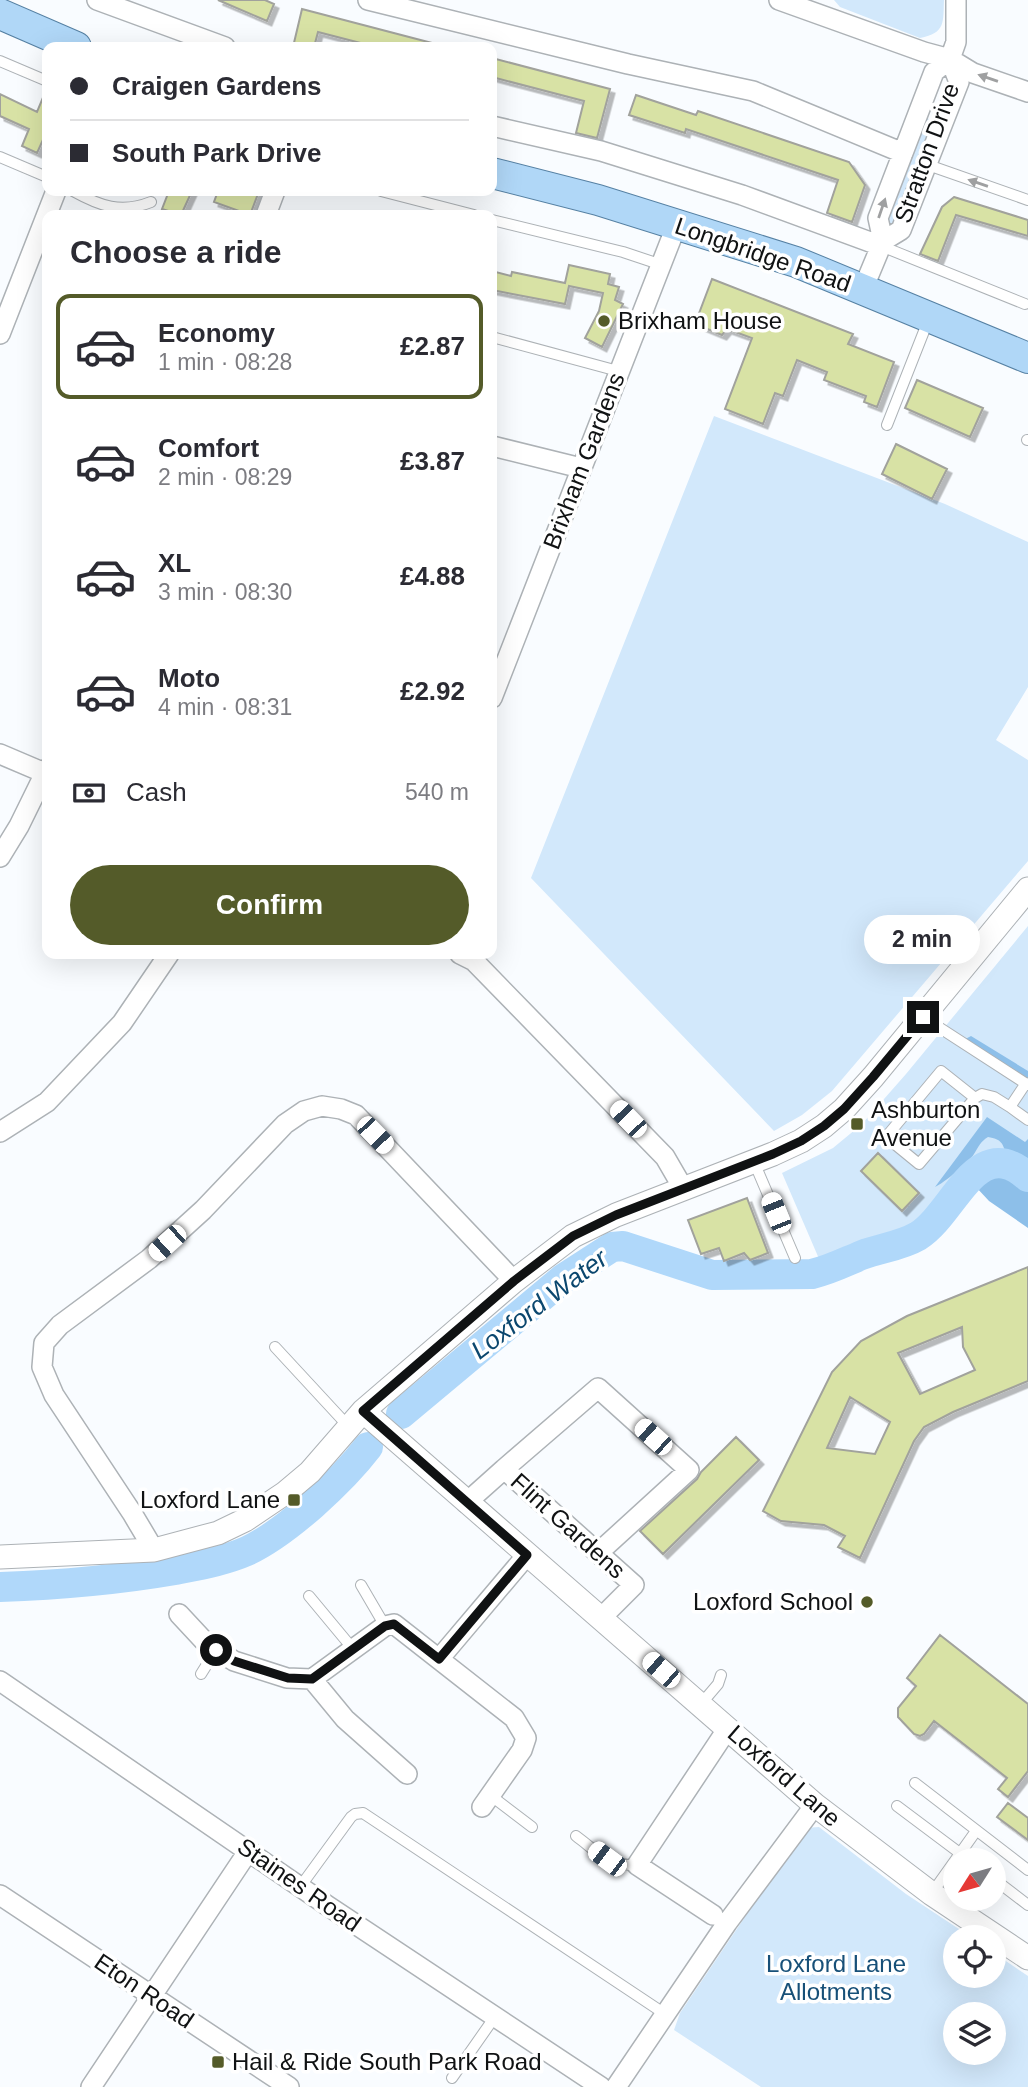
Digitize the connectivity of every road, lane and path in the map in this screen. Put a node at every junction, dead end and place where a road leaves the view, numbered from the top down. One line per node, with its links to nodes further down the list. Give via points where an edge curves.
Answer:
1 (97, 0): 7 (street)
2 (368, 0): 13 (street, via 753,91)
3 (956, 0): 8 (street, Stratton Drive, via 956,42)
4 (792, 2): 8 (street)
5 (0, 14): 6 (main road)
6 (64, 42)
7 (211, 42)
8 (950, 58): 11 (street, one-way to 8, via 973,73); 13 (street, Stratton Drive, via 934,72); 15 (street, Stratton Drive, via 959,82)
9 (0, 61): 10 (lane)
10 (42, 79)
11 (1028, 92)
12 (497, 126): 26 (street, via 601,151)
13 (902, 153): 26 (street, Stratton Drive, one-way to 13, via 878,218)
14 (0, 157): 17 (lane)
15 (928, 165): 20 (lane, one-way to 15); 26 (street, Stratton Drive, via 901,230)
16 (497, 174): 24 (main road, Longbridge Road)
17 (42, 175)
18 (82, 196): 21 (lane, via 112,207 135,208)
19 (400, 196): 22 (lane)
20 (1028, 200)
21 (151, 202)
22 (455, 210)
23 (497, 221): 27 (lane)
24 (677, 224): 27 (street, Brixham Gardens); 28 (main road, Longbridge Road)
25 (42, 227): 31 (street)
26 (882, 243): 28 (street, Stratton Drive); 29 (lane)
27 (662, 265): 34 (street, Brixham Gardens)
28 (863, 289): 30 (main road, Longbridge Road)
29 (1025, 304)
30 (930, 316): 33 (main road, Longbridge Road); 35 (lane)
31 (0, 334)
32 (497, 338): 34 (lane)
33 (1028, 358)
34 (618, 371): 37 (street, Brixham Gardens)
35 (887, 425)
36 (497, 447): 37 (street)
37 (581, 468): 38 (street, Brixham Gardens)
38 (497, 685)
39 (0, 754): 40 (street)
40 (42, 770)
41 (42, 782): 42 (street)
42 (0, 857)
43 (1028, 889): 46 (street)
44 (166, 959): 51 (street, via 122,1023 47,1102)
45 (470, 959): 53 (street, via 664,1157)
46 (923, 1017): 47 (lane); 52 (street, via 844,1109 801,1141)
47 (1027, 1084): 49 (lane)
48 (975, 1098): 48 (lane, via 919,1164 886,1137 941,1071); 49 (lane, via 982,1094 994,1097)
49 (1010, 1107): 50 (lane)
50 (1028, 1119)
51 (0, 1132)
52 (754, 1162): 53 (street); 54 (lane)
53 (683, 1188): 55 (street, via 573,1236)
54 (794, 1258)
55 (514, 1281): 57 (street); 60 (street, via 356,1115 322,1106 285,1124 203,1210 149,1259 60,1325 44,1343 42,1367 54,1395)
56 (275, 1347): 57 (lane)
57 (356, 1419): 59 (street, Loxford Lane, via 385,1432); 60 (street, via 310,1472 245,1520 218,1534)
58 (504, 1469): 59 (street, Flint Gardens); 61 (street, Flint Gardens); 61 (street, via 598,1388 689,1470)
59 (466, 1503): 62 (street, Loxford Lane)
60 (154, 1550): 63 (street)
61 (598, 1553): 67 (street, Flint Gardens, via 634,1585)
62 (527, 1555): 67 (street, Loxford Lane); 71 (street)
63 (0, 1557)
64 (361, 1585): 68 (lane)
65 (309, 1596): 69 (lane)
66 (180, 1614): 70 (street)
67 (601, 1618): 76 (street, Loxford Lane)
68 (385, 1626): 69 (street); 71 (street, via 394,1624)
69 (353, 1649): 74 (street)
70 (216, 1650): 72 (lane); 74 (street, via 234,1661 288,1678)
71 (439, 1659): 80 (street, via 514,1718 526,1738)
72 (201, 1674)
73 (721, 1675): 76 (lane)
74 (312, 1679): 78 (street, via 345,1719)
75 (0, 1681): 88 (street, Staines Road)
76 (701, 1704): 77 (street, Loxford Lane)
77 (728, 1728): 81 (street, Loxford Lane); 89 (street)
78 (407, 1774)
79 (915, 1783): 84 (lane)
80 (486, 1801): 83 (lane)
81 (815, 1805): 94 (street, Loxford Lane); 100 (street)
82 (897, 1806): 86 (lane)
83 (533, 1827)
84 (976, 1831): 87 (lane); 90 (lane)
85 (576, 1836): 89 (lane, via 620,1865)
86 (953, 1848)
87 (969, 1848)
88 (249, 1850): 92 (street, Staines Road); 99 (street)
89 (637, 1864): 97 (street)
90 (1028, 1870)
91 (943, 1882): 94 (lane)
92 (300, 1887): 100 (lane, via 351,1817 363,1813); 101 (street, Staines Road)
93 (1006, 1889): 96 (lane)
94 (932, 1894): 98 (street, Loxford Lane)
95 (0, 1895): 99 (street, Eton Road)
96 (1028, 1905)
97 (713, 1915)
98 (1028, 1958)
99 (152, 1996): 103 (street); 104 (street, Eton Road)
100 (665, 2014): 106 (street)
101 (494, 2018): 102 (lane); 105 (street, Staines Road)
102 (452, 2078)
103 (91, 2087)
104 (289, 2087)
105 (601, 2087)
106 (616, 2087)

